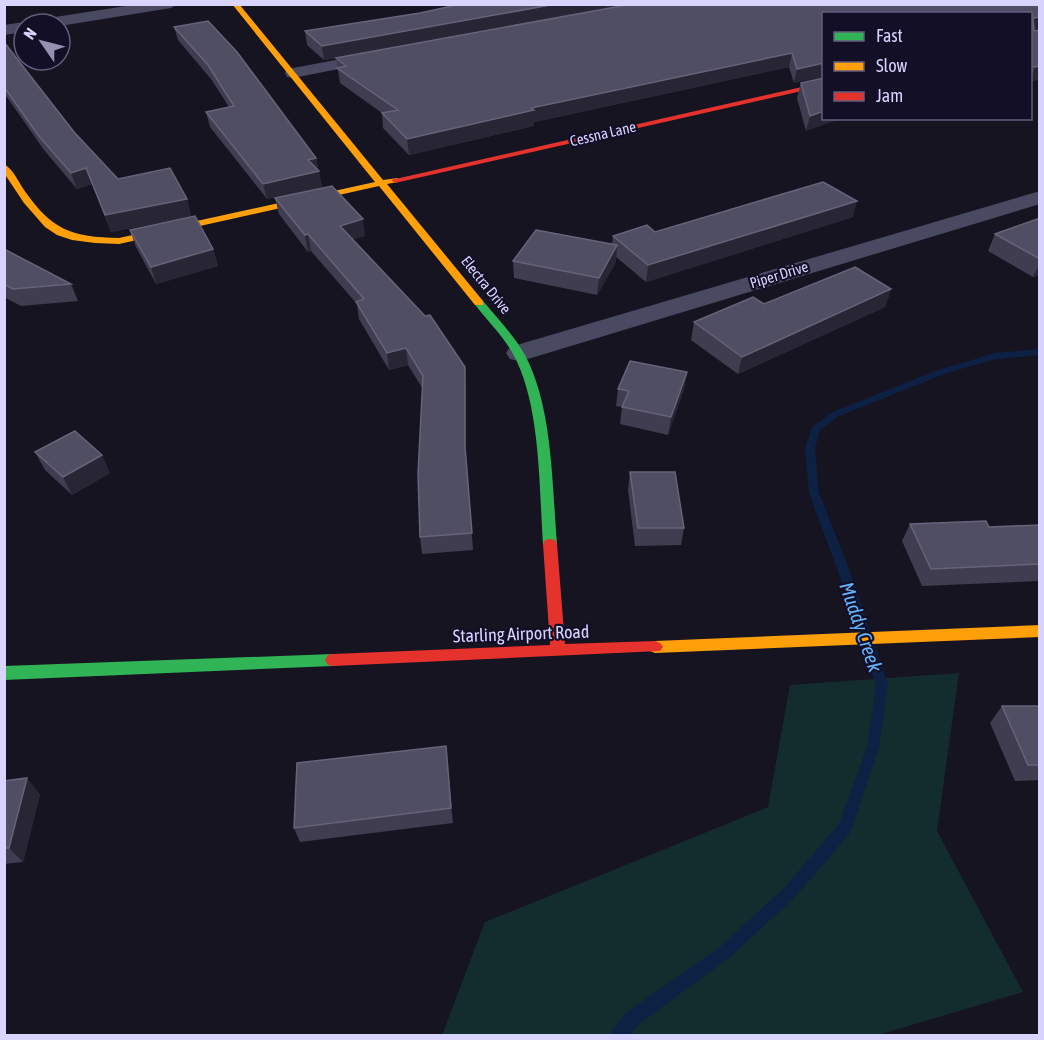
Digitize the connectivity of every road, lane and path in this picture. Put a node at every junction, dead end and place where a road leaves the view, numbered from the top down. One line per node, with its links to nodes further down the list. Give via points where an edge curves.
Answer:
1 (171, 4): 3 (street)
2 (235, 4): 5 (street, Electra Drive)
3 (72, 19)
4 (396, 54): 5 (street)
5 (293, 73): 8 (street, Electra Drive)
6 (822, 84): 8 (street, Cessna Lane)
7 (4, 166): 8 (street, Cessna Lane, via 46,227 62,237 87,242 136,238)
8 (383, 183): 10 (street, Electra Drive)
9 (1040, 197): 10 (street, Piper Drive)
10 (519, 353): 12 (street, Electra Drive, via 535,393)
11 (1040, 631): 12 (street, Starling Airport Road)
12 (558, 651): 13 (street, Starling Airport Road)
13 (4, 673)

